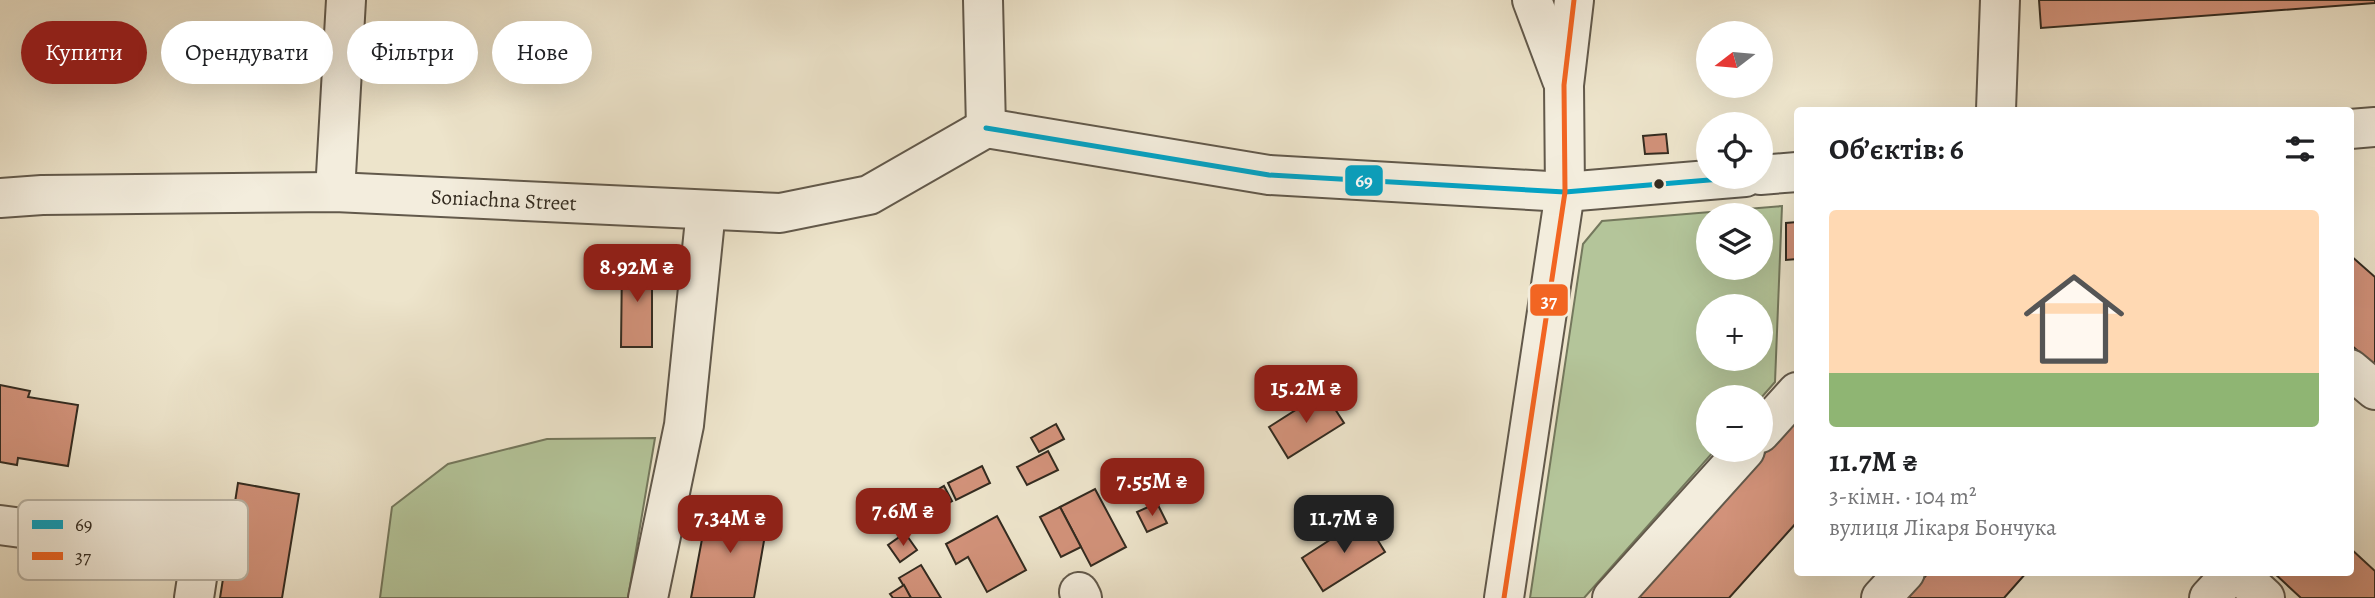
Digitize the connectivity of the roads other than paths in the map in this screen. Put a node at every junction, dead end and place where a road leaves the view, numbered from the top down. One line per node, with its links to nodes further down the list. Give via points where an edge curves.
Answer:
1 (346, 0): 14 (street)
2 (983, 0): 8 (street)
3 (1532, 0): 6 (street)
4 (1574, 0): 6 (street)
5 (2000, 0): 7 (street)
6 (1564, 85): 15 (street)
7 (1996, 107)
8 (986, 128): 15 (street, via 1269,175); 17 (street, Soniachna Street, via 869,195 780,213)
9 (2375, 128): 10 (street)
10 (2354, 129)
11 (1794, 172): 12 (street)
12 (1773, 174)
13 (1696, 181): 15 (street)
14 (335, 192): 16 (street, Soniachna Street); 17 (street, Soniachna Street)
15 (1565, 192): 31 (street)
16 (0, 198)
17 (706, 210): 30 (street, via 684,425)
18 (2354, 372): 19 (street)
19 (2375, 390)
20 (1794, 395): 21 (street)
21 (1773, 419)
22 (1734, 462): 32 (street)
23 (0, 525): 24 (street)
24 (18, 527)
25 (1901, 576): 33 (street)
26 (2231, 576): 34 (street)
27 (2240, 576): 35 (street)
28 (197, 580): 29 (street)
29 (194, 598)
30 (648, 598)
31 (1504, 598)
32 (1612, 598)
33 (1881, 598)
34 (2209, 598)
35 (2265, 598)

